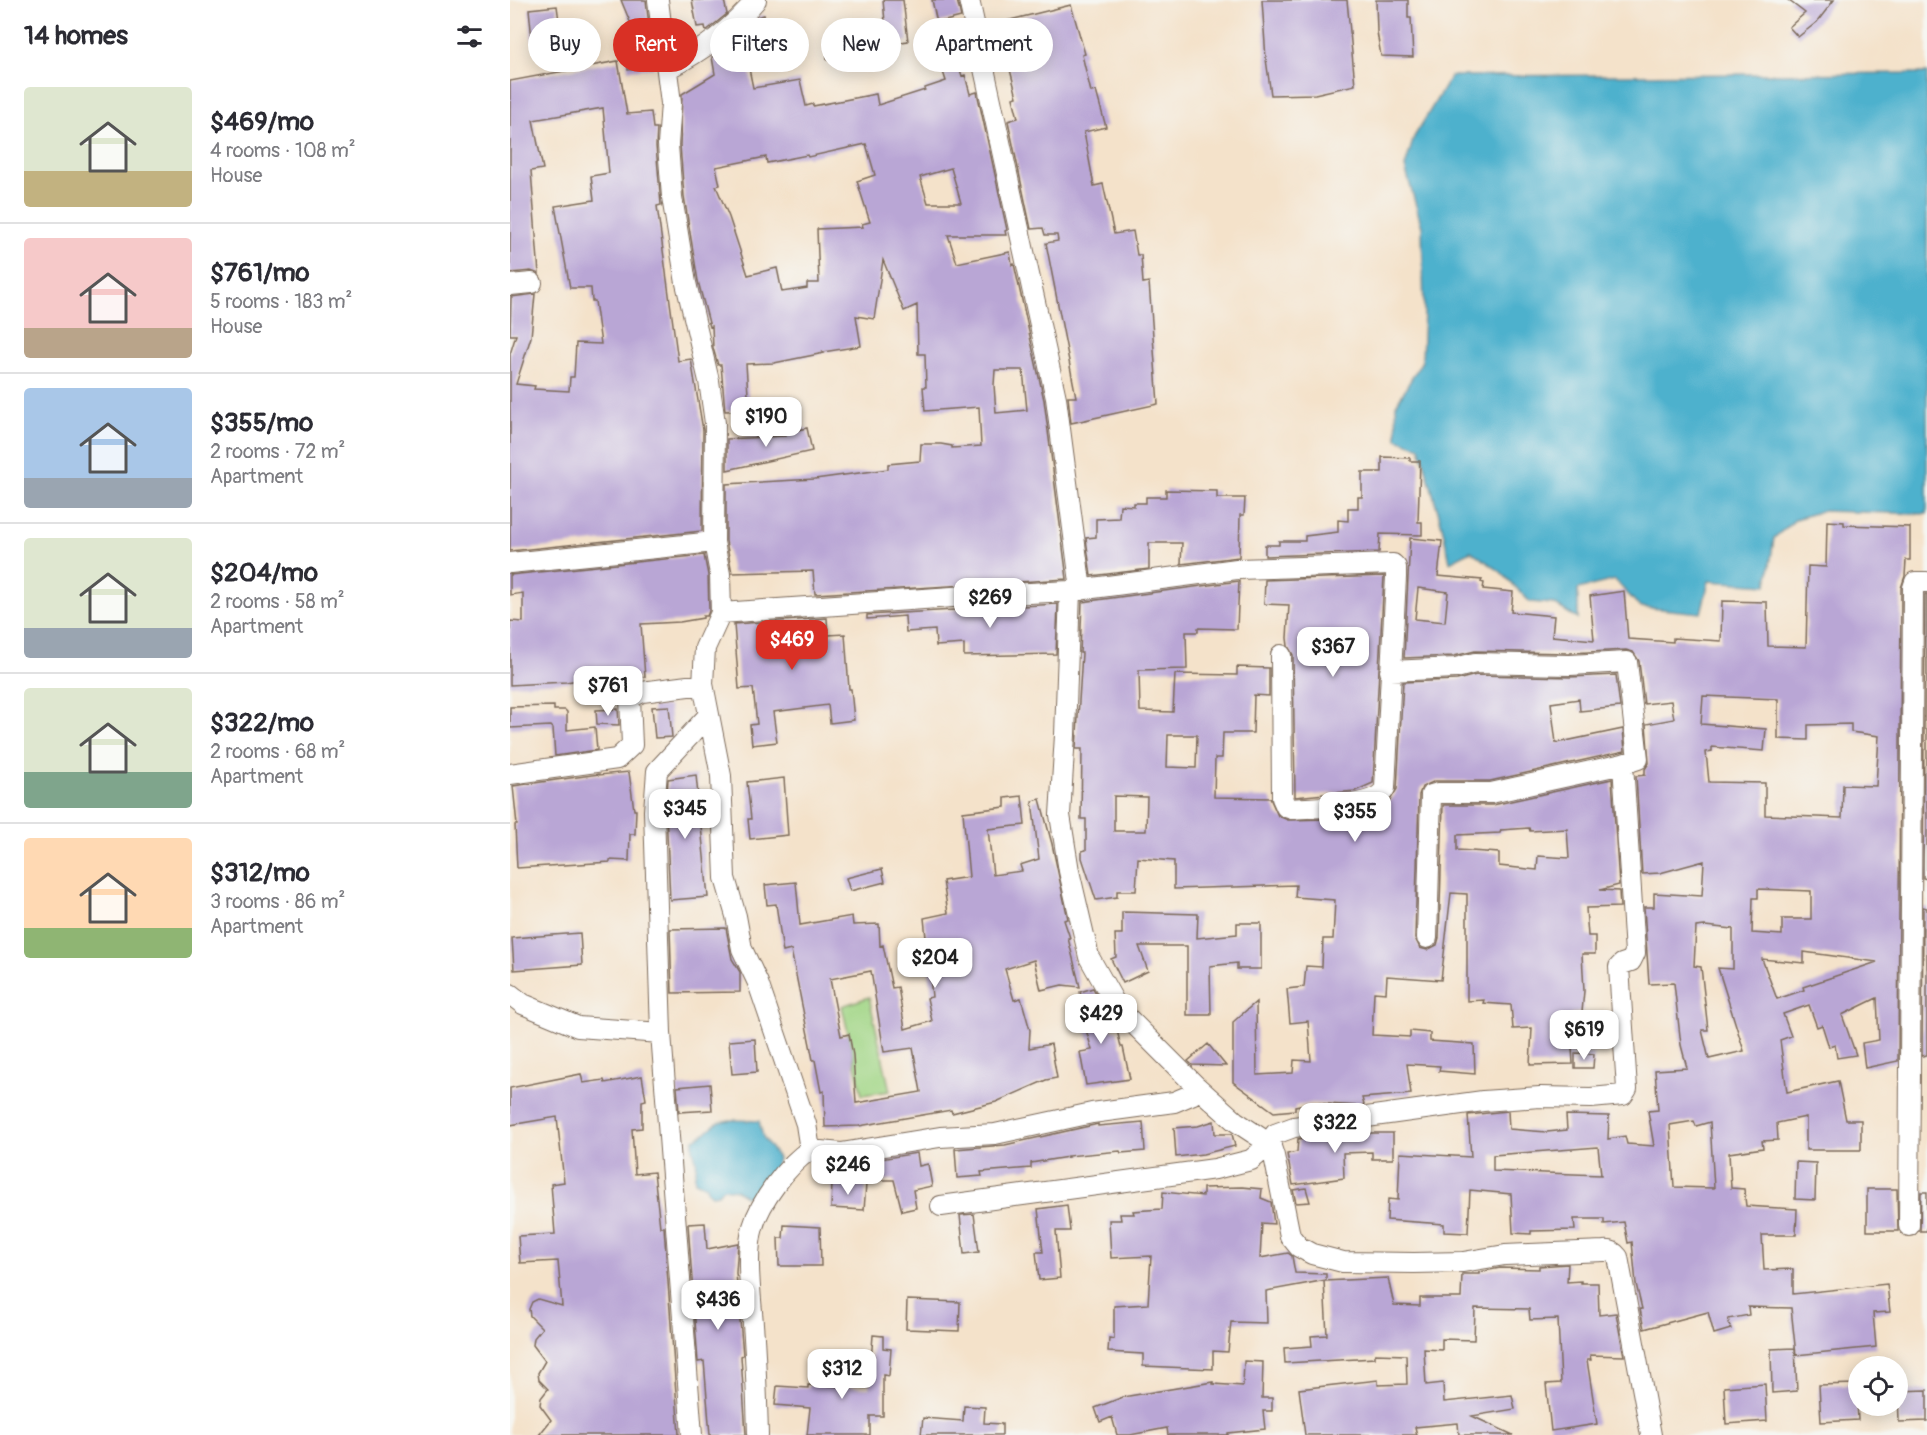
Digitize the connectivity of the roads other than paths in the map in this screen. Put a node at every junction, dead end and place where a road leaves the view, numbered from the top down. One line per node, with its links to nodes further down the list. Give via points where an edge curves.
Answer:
1 (658, 0): 4 (street)
2 (756, 0): 5 (street, via 737,22)
3 (969, 0): 12 (street, via 1056,398)
4 (660, 18)
5 (698, 52)
6 (667, 72): 9 (street, via 672,197 715,423)
7 (532, 283): 8 (street)
8 (510, 285)
9 (714, 542): 10 (street); 13 (street)
10 (510, 563)
11 (1927, 582): 20 (street, via 1915,582 1913,588)
12 (1075, 591): 13 (street); 15 (street, via 1237,569 1393,564 1396,577); 24 (street, via 1060,815 1089,957 1117,1007)
13 (721, 613): 16 (street, via 705,648)
14 (1281, 655): 15 (street, via 1282,798 1286,807 1292,808 1335,806 1382,794)
15 (1390, 671): 18 (street, via 1456,668 1475,663 1626,661 1638,759)
16 (702, 684): 17 (street); 19 (street, via 642,692 630,698 632,745 617,759)
17 (708, 716): 23 (street, via 657,771 654,811); 26 (street, via 721,776 725,879 742,949 758,983 806,1124)
18 (1623, 765): 21 (street, via 1491,793 1431,795); 25 (street, via 1635,953 1631,961 1619,967 1627,1089 1623,1095 1494,1100 1406,1111 1294,1127 1275,1134)
19 (510, 774)
20 (1919, 898): 28 (street)
21 (1427, 938)
22 (510, 994): 23 (street, via 523,1004 578,1027)
23 (661, 1033): 29 (street)
24 (1196, 1086): 25 (street, via 1235,1121); 26 (street, via 1193,1094 1174,1102 1092,1113 995,1134 940,1137 842,1154)
25 (1270, 1144): 27 (street, via 1251,1160 1215,1169); 31 (street, via 1290,1236 1312,1254 1343,1262 1414,1263 1610,1250 1615,1253)
26 (810, 1150): 30 (street, via 799,1157 763,1205 753,1228 750,1288)
27 (941, 1206)
28 (1909, 1226)
29 (692, 1435)
30 (758, 1435)
31 (1651, 1435)

